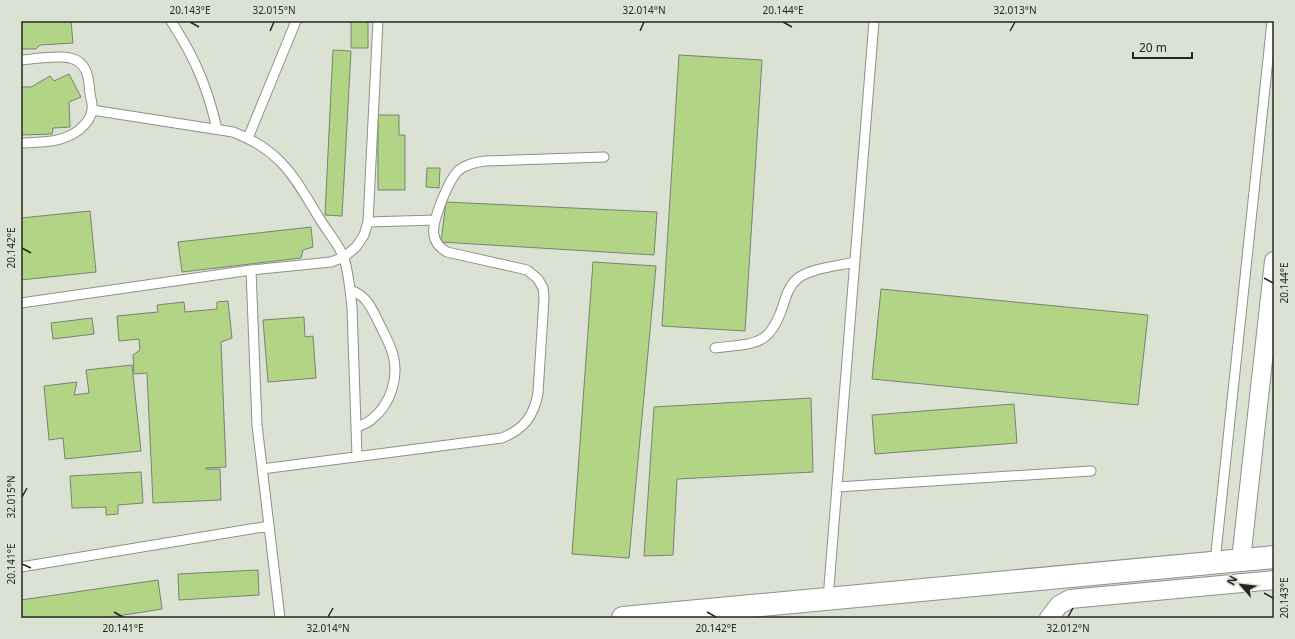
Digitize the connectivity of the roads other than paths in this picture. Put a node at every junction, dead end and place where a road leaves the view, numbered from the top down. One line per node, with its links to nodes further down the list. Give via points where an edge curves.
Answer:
1 (171, 21): 8 (lane, via 202,76)
2 (296, 21): 9 (lane)
3 (378, 21): 13 (lane)
4 (874, 21): 16 (lane)
5 (1272, 21): 29 (lane)
6 (21, 60): 7 (lane, via 63,57 76,60 88,75)
7 (92, 110): 8 (lane); 10 (lane, via 88,121 72,135 47,142)
8 (217, 129): 9 (lane)
9 (248, 138): 14 (lane, via 261,145 285,165)
10 (21, 142)
11 (604, 157): 12 (lane, via 485,161 468,165 453,177)
12 (435, 220): 13 (lane); 22 (lane, via 434,236 441,248 447,252 520,267 538,279 543,288 544,298 537,403 520,428 502,438)
13 (368, 222): 14 (lane, via 364,235 356,247)
14 (344, 257): 17 (lane, via 331,262); 18 (lane)
15 (1274, 261): 28 (street)
16 (855, 262): 20 (lane, via 811,272 796,280 790,286 778,318 765,338 755,343); 25 (lane)
17 (251, 270): 19 (lane); 23 (lane)
18 (350, 290): 21 (lane); 21 (lane, via 357,292 367,301 390,344 395,367 387,401 372,420)
19 (21, 303)
20 (715, 348)
21 (356, 428): 22 (lane)
22 (357, 456): 23 (lane)
23 (262, 469): 26 (lane)
24 (1091, 471): 25 (lane)
25 (837, 487): 32 (lane)
26 (269, 526): 30 (lane); 33 (lane)
27 (1274, 557): 28 (street)
28 (1242, 560): 29 (street)
29 (1216, 562): 32 (street)
30 (21, 567)
31 (1274, 580): 35 (street, via 1070,599 1059,605)
32 (828, 599): 34 (street)
33 (280, 618)
34 (623, 618)
35 (1049, 618)

